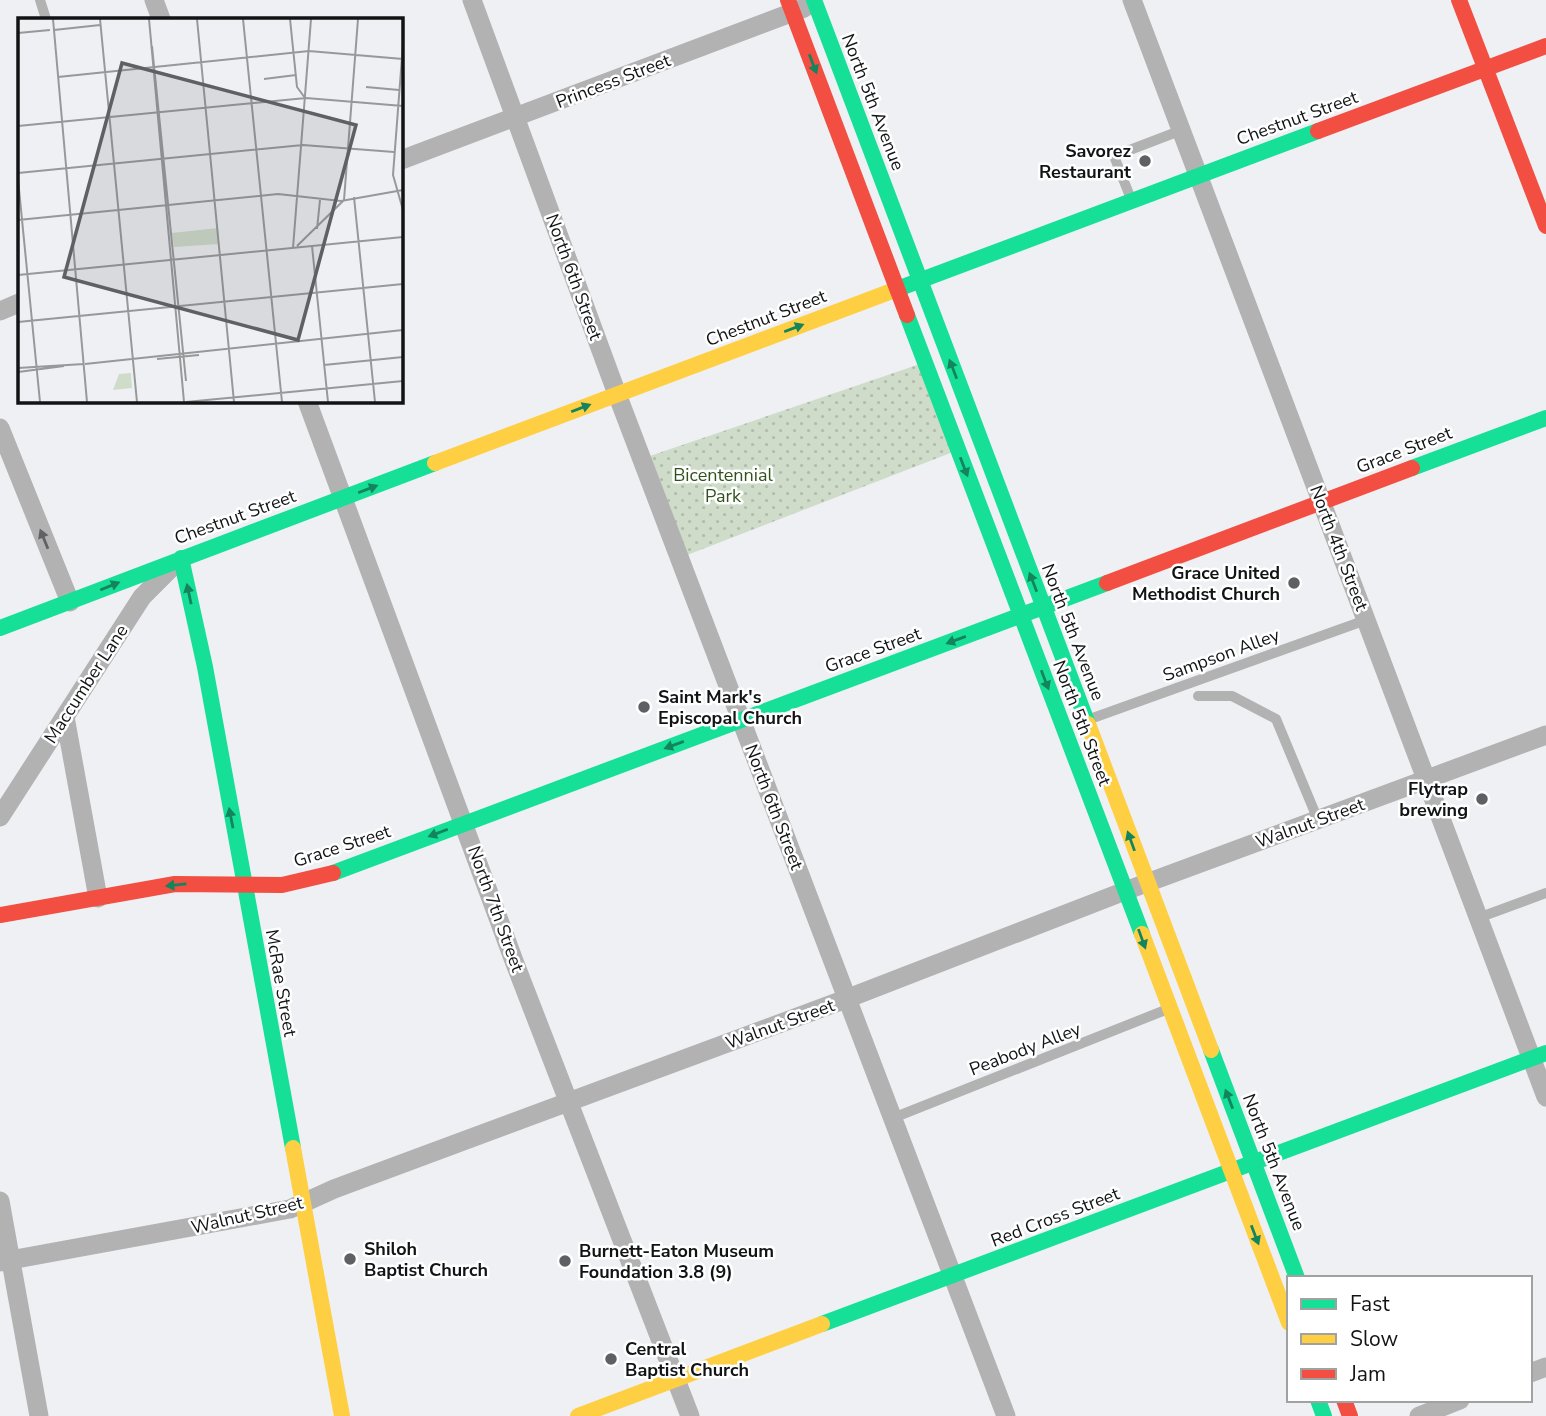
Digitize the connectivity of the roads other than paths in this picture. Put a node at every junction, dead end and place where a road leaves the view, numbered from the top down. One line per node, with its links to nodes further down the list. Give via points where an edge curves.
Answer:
1 (40, 0): 8 (lane)
2 (154, 0): 9 (street)
3 (472, 0): 12 (street, North 6th Street)
4 (1132, 0): 13 (street, North 4th Street)
5 (1459, 0): 11 (street)
6 (818, 1): 7 (street, Princess Street); 18 (street, North 5th Avenue)
7 (791, 6): 12 (street, Princess Street); 19 (street, one-way to 19)
8 (46, 18)
9 (161, 18)
10 (1546, 46): 11 (street, Chestnut Street)
11 (1485, 69): 15 (street, Chestnut Street); 17 (street)
12 (515, 117): 14 (street, Princess Street); 22 (street, North 6th Street)
13 (1182, 130): 15 (street, North 4th Street); 16 (lane, via 1115,156)
14 (402, 160)
15 (1198, 175): 16 (street, Chestnut Street); 27 (street, North 4th Street)
16 (1132, 200): 18 (street, Chestnut Street)
17 (1546, 226)
18 (919, 280): 19 (street, Chestnut Street); 30 (street, North 5th Avenue, one-way to 18)
19 (898, 288): 22 (street, Chestnut Street, one-way to 19); 31 (street, North 5th Street, one-way to 31)
20 (18, 303): 21 (street)
21 (0, 311)
22 (617, 394): 26 (street, Chestnut Street, one-way to 22); 36 (street, North 6th Street)
23 (307, 402): 26 (street, North 7th Street)
24 (1546, 418): 27 (street, Grace Street)
25 (0, 428): 29 (street, one-way to 25)
26 (342, 499): 28 (street, Chestnut Street); 42 (street, North 7th Street)
27 (1322, 502): 30 (street, Grace Street); 32 (street, North 4th Street)
28 (181, 558): 29 (street, Chestnut Street, one-way to 28); 35 (street, Maccumber Lane, via 142,597); 44 (street, McRae Street, one-way to 28)
29 (70, 602): 33 (street, Chestnut Street)
30 (1043, 608): 31 (street, Grace Street); 37 (street, North 5th Avenue)
31 (1020, 616): 36 (street, Grace Street, one-way to 36); 45 (street, North 5th Street, one-way to 45)
32 (1366, 620): 37 (lane, Sampson Alley); 39 (street, North 4th Street)
33 (0, 628)
34 (1198, 696): 41 (lane, via 1232,696 1276,719)
35 (65, 717): 40 (street, Maccumber Lane); 47 (street)
36 (741, 720): 42 (street, Grace Street, one-way to 42); 50 (street, North 6th Street)
37 (1086, 720): 43 (street, North 5th Avenue, one-way to 37)
38 (1546, 735): 39 (street, Walnut Street)
39 (1426, 780): 41 (street, Walnut Street); 49 (street, North 4th Street)
40 (0, 817)
41 (1318, 820): 43 (street, Walnut Street)
42 (465, 823): 44 (street, Grace Street, one-way to 44, via 315,878 283,885); 54 (street, North 7th Street)
43 (1146, 883): 45 (street, Walnut Street); 56 (street, North 5th Avenue, one-way to 43)
44 (244, 885): 47 (street, Grace Street, one-way to 47, via 178,884); 59 (street, McRae Street)
45 (1125, 891): 50 (street, Walnut Street); 51 (street, North 5th Street, one-way to 51)
46 (1546, 893): 49 (lane)
47 (98, 898): 48 (street, Grace Street)
48 (0, 915)
49 (1478, 918): 52 (street, North 4th Street)
50 (846, 999): 54 (street, Walnut Street); 55 (street, North 6th Street)
51 (1169, 1009): 55 (lane, Peabody Alley); 57 (street, North 5th Street)
52 (1539, 1056): 53 (street, North 4th Street); 56 (street, Red Cross Street)
53 (1546, 1097)
54 (568, 1102): 59 (street, Walnut Street); 64 (street, North 7th Street)
55 (893, 1118): 61 (street, North 6th Street)
56 (1254, 1163): 57 (street, Red Cross Street); 62 (street, North 5th Avenue)
57 (1231, 1171): 61 (street, Red Cross Street); 63 (street, one-way to 63)
58 (0, 1201): 60 (street)
59 (303, 1204): 60 (street, Walnut Street); 67 (street, McRae Street)
60 (5, 1261): 66 (street)
61 (954, 1276): 64 (street, Red Cross Street); 70 (street, North 6th Street)
62 (1296, 1276)
63 (1287, 1318)
64 (676, 1379): 68 (street, Red Cross Street); 69 (street, North 7th Street)
65 (1455, 1402): 71 (street)
66 (39, 1416)
67 (342, 1416)
68 (578, 1416)
69 (690, 1416)
70 (1006, 1416)
71 (1419, 1416)

